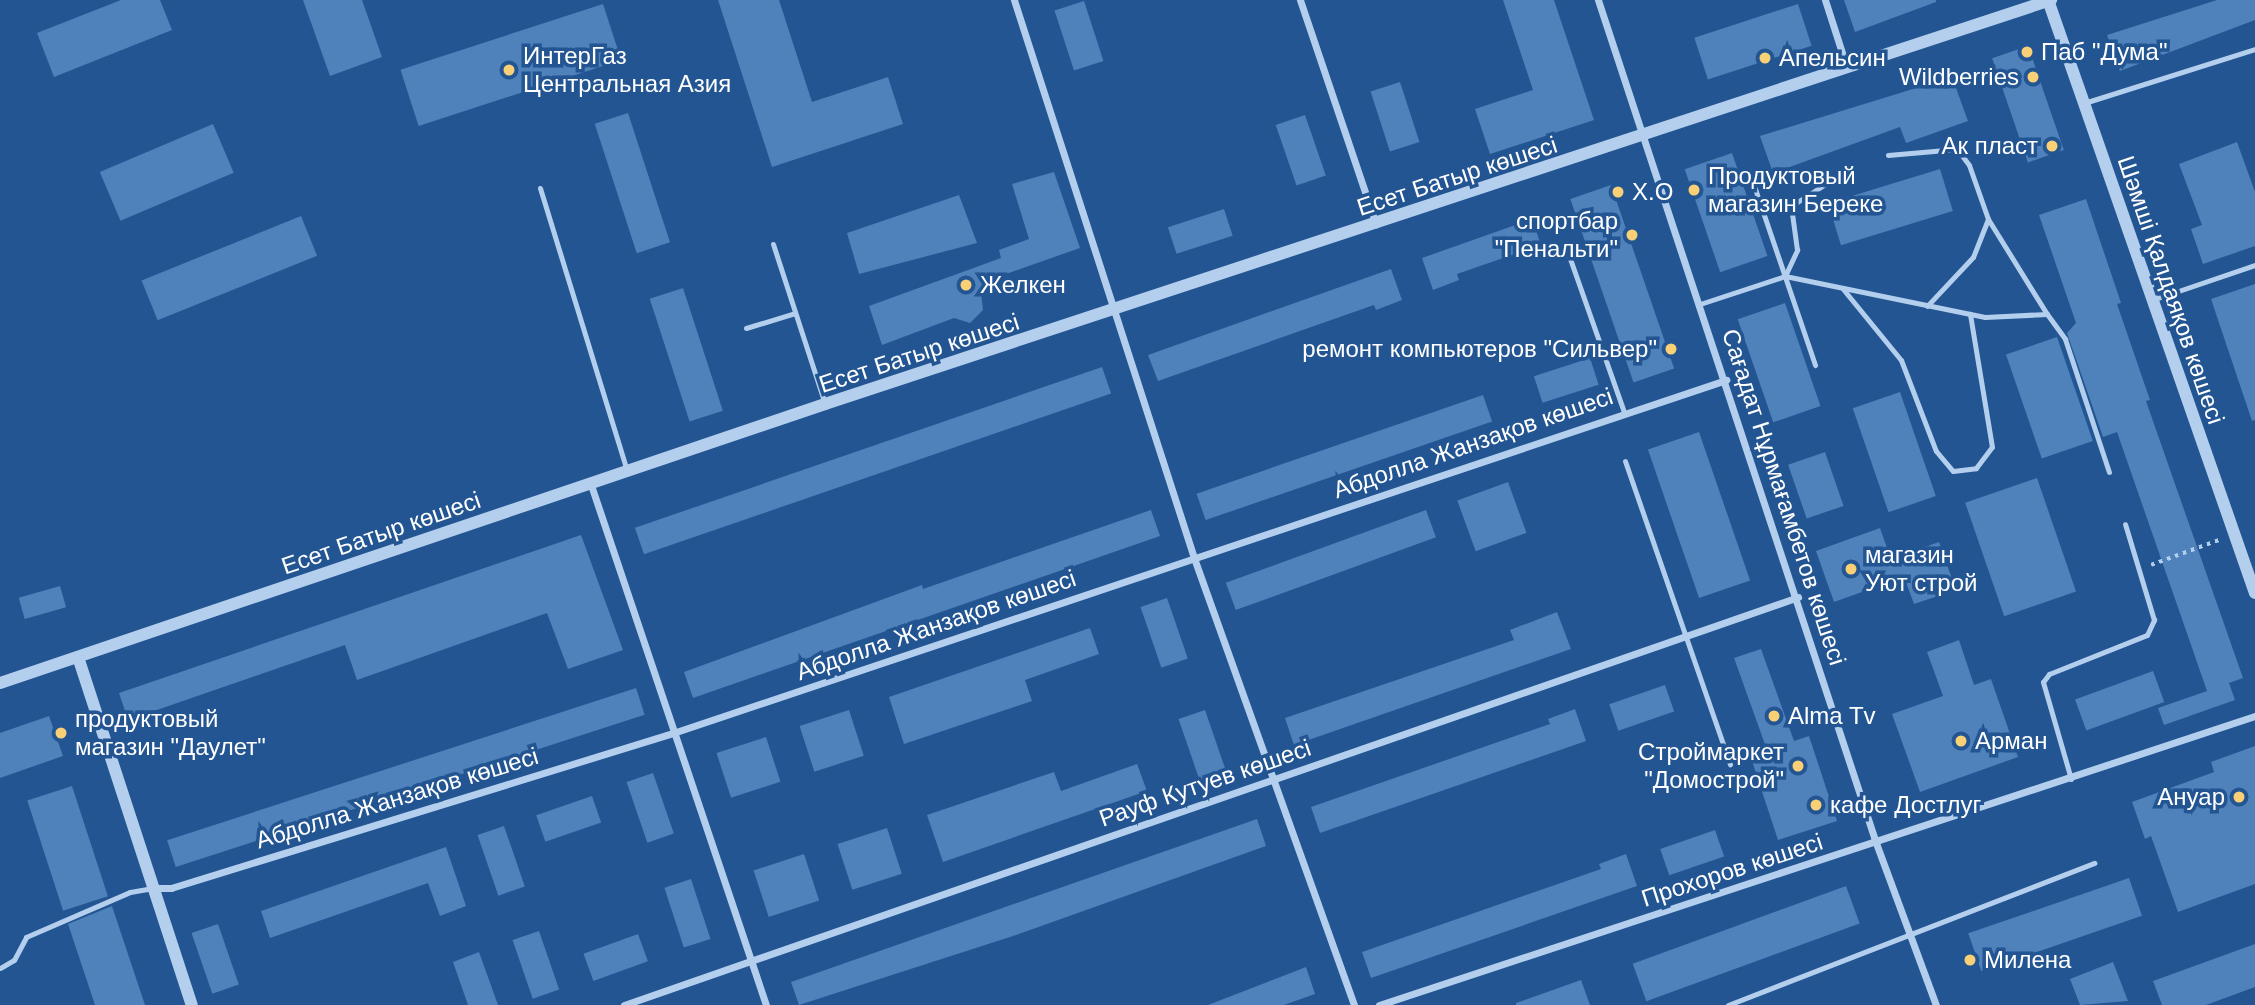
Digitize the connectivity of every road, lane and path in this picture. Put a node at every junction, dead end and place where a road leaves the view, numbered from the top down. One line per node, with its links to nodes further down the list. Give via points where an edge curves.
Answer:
1 (1014, 0): 24 (street)
2 (1300, 0): 15 (street)
3 (1598, 0): 9 (street, Сағадат Нұрмағамбетов көшесі)
4 (1825, 0): 7 (street)
5 (2049, 0): 7 (street, Есет Батыр көшесі); 8 (street, Шәмші Қалдаяқов көшесі)
6 (2255, 50): 8 (lane)
7 (1847, 68): 9 (street, Есет Батыр көшесі)
8 (2084, 103): 21 (street, Шәмші Қалдаяқов көшесі)
9 (1644, 136): 15 (street, Есет Батыр көшесі); 22 (street, Сағадат Нұрмағамбетов көшесі)
10 (1888, 155): 14 (lane, via 1957,149 1969,165)
11 (1852, 167): 19 (lane, via 1791,206 1797,250)
12 (1749, 171): 19 (lane)
13 (540, 188): 35 (lane)
14 (1988, 219): 23 (lane, via 1973,257); 27 (lane)
15 (1377, 225): 24 (street, Есет Батыр көшесі)
16 (773, 244): 25 (lane)
17 (1568, 253): 32 (lane)
18 (2255, 265): 21 (lane)
19 (1785, 276): 20 (lane); 22 (lane); 29 (lane)
20 (1843, 289): 23 (lane); 26 (lane, via 1901,360 1936,451 1953,471 1976,468 1992,447)
21 (2152, 299): 38 (street, Шәмші Қалдаяқов көшесі)
22 (1700, 304): 30 (street, Сағадат Нұрмағамбетов көшесі)
23 (1927, 306): 26 (lane)
24 (1113, 312): 31 (street, Есет Батыр көшесі); 39 (street)
25 (795, 313): 28 (lane); 31 (lane)
26 (1970, 314): 27 (lane)
27 (2047, 314): 34 (lane, via 2065,339)
28 (746, 328)
29 (1815, 365)
30 (1726, 380): 32 (street, Абдолла Жанзақов көшесі); 42 (street, Сағадат Нұрмағамбетов көшесі)
31 (825, 404): 35 (street, Есет Батыр көшесі)
32 (1624, 412): 39 (street, Абдолла Жанзақов көшесі)
33 (1625, 461): 43 (lane)
34 (2109, 472)
35 (628, 474): 36 (street, Есет Батыр көшесі)
36 (591, 485): 44 (street, Есет Батыр көшесі); 47 (street)
37 (2125, 524): 40 (lane)
38 (2235, 535): 40 (path); 41 (street, Шәмші Қалдаяқов көшесі)
39 (1194, 558): 47 (street, Абдолла Жанзақов көшесі); 50 (street)
40 (2139, 569): 49 (lane, via 2154,620 2147,635 2049,674 2043,682)
41 (2255, 592)
42 (1798, 597): 43 (street, Рауф Кутуев көшесі); 51 (street, Сағадат Нұрмағамбетов көшесі)
43 (1682, 637): 48 (lane); 50 (street, Рауф Кутуев көшесі)
44 (78, 657): 45 (street, Есет Батыр көшесі); 53 (street)
45 (0, 683)
46 (2255, 716): 49 (street, Прохоров көшесі)
47 (673, 733): 53 (street, Абдолла Жанзақов көшесі, via 171,888); 55 (street)
48 (1730, 764)
49 (2071, 779): 51 (street, Прохоров көшесі)
50 (1272, 781): 55 (street, Рауф Кутуев көшесі); 60 (street)
51 (1876, 843): 54 (street, Сағадат Нұрмағамбетов көшесі); 61 (street, Прохоров көшесі)
52 (2094, 863): 54 (lane)
53 (154, 888): 56 (lane, via 130,892 26,937 14,960); 57 (street)
54 (1913, 936): 62 (lane); 63 (street, Сағадат Нұрмағамбетов көшесі)
55 (750, 960): 58 (street, Рауф Кутуев көшесі); 59 (street)
56 (0, 968)
57 (192, 1005)
58 (624, 1005)
59 (766, 1005)
60 (1354, 1005)
61 (1379, 1005)
62 (1728, 1005)
63 (1936, 1005)

